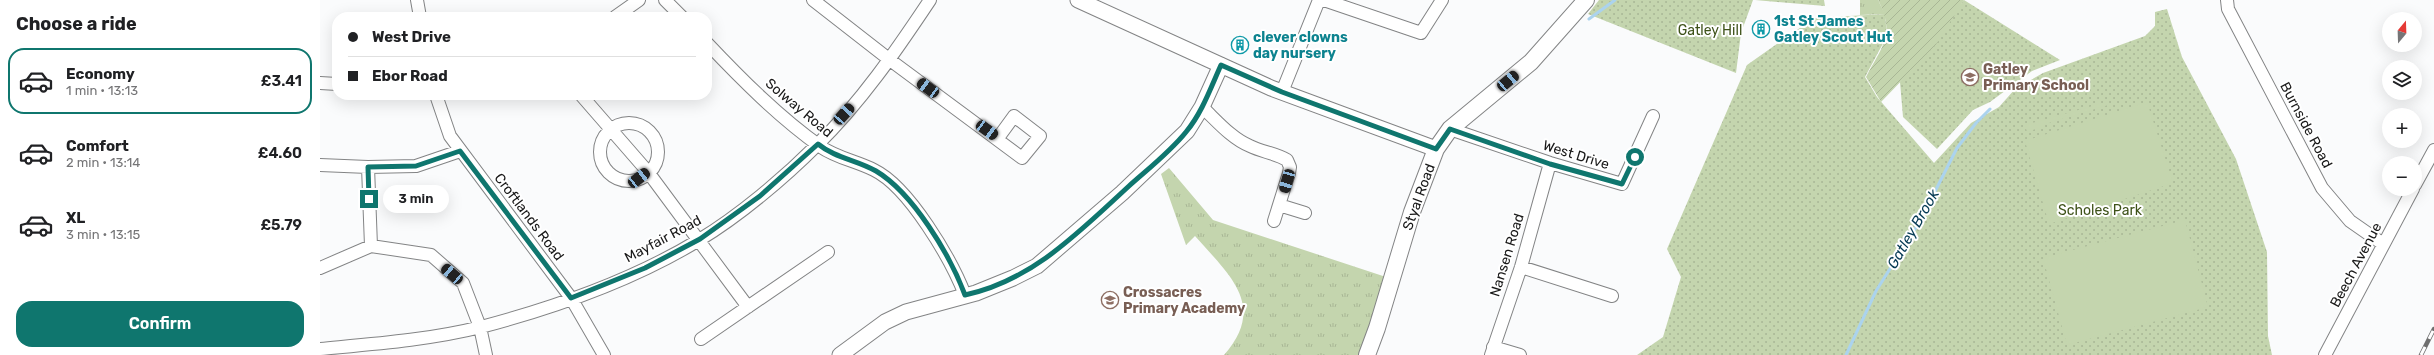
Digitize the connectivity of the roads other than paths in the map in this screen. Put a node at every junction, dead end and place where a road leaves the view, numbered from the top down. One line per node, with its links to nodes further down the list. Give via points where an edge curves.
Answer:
1 (417, 0): 12 (street)
2 (639, 0): 13 (street)
3 (665, 0): 14 (street)
4 (813, 0): 16 (street)
5 (930, 0): 16 (street, Mayfair Road)
6 (1078, 0): 17 (street)
7 (1319, 0): 20 (street)
8 (1324, 0): 9 (street, via 1421,33)
9 (1442, 0)
10 (1586, 0): 25 (main road, Styal Road, via 1531,62)
11 (2227, 0): 42 (street, Burnside Road, via 2228,9 2322,188 2350,221)
12 (419, 12)
13 (622, 12)
14 (677, 12)
15 (712, 48): 28 (street, Solway Road, via 782,117)
16 (890, 60): 27 (street); 28 (street, Mayfair Road)
17 (1221, 65): 20 (street); 23 (street)
18 (320, 83): 19 (street)
19 (332, 84)
20 (1282, 92): 29 (street)
21 (438, 100): 31 (street, Croftlands Road, via 450,136)
22 (585, 100): 26 (street)
23 (1202, 107): 38 (street, via 1237,139 1287,160 1290,166 1289,173); 47 (street, via 1187,132 1056,251 1037,266 1013,278)
24 (1653, 116): 32 (street, West Drive, via 1622,184)
25 (1450, 129): 29 (main road, Styal Road); 32 (street, West Drive)
26 (612, 130): 35 (street); 35 (street, via 623,124 634,123 645,126 652,133 658,142 659,153); 35 (street, via 605,137 600,156 611,174 629,182)
27 (998, 138)
28 (818, 144): 41 (street, Mayfair Road, via 760,196); 47 (street, Solway Road, via 833,155 874,170 886,177 901,192 946,255)
29 (1436, 149): 59 (main road, Styal Road, via 1412,212)
30 (2434, 150): 36 (street)
31 (460, 151): 34 (street, via 416,166); 49 (street, Croftlands Road)
32 (1550, 164): 45 (street, Nansen Road)
33 (320, 165): 34 (street)
34 (368, 167): 43 (street)
35 (648, 172): 41 (street)
36 (2422, 172)
37 (2409, 196): 42 (street, Beech Avenue)
38 (1279, 205): 39 (street); 40 (street)
39 (1305, 213)
40 (1274, 221)
41 (700, 239): 49 (street, Mayfair Road, via 645,268); 50 (street)
42 (2383, 244): 61 (street, Beech Avenue)
43 (371, 246): 46 (street); 51 (street, via 431,255 463,283)
44 (828, 252): 50 (street)
45 (1521, 267): 48 (street); 55 (street, Nansen Road)
46 (320, 268)
47 (965, 295): 58 (street, via 906,312 885,322)
48 (1612, 296)
49 (571, 298): 51 (street, Mayfair Road); 57 (street, Croftlands Road)
50 (748, 307): 52 (street)
51 (480, 327): 54 (street, Mayfair Road); 56 (street)
52 (701, 339)
53 (320, 349): 54 (street, Mayfair Road)
54 (387, 349)
55 (1492, 351): 60 (street)
56 (486, 355)
57 (604, 355)
58 (840, 355)
59 (1367, 355)
60 (1520, 355)
61 (2325, 355)

